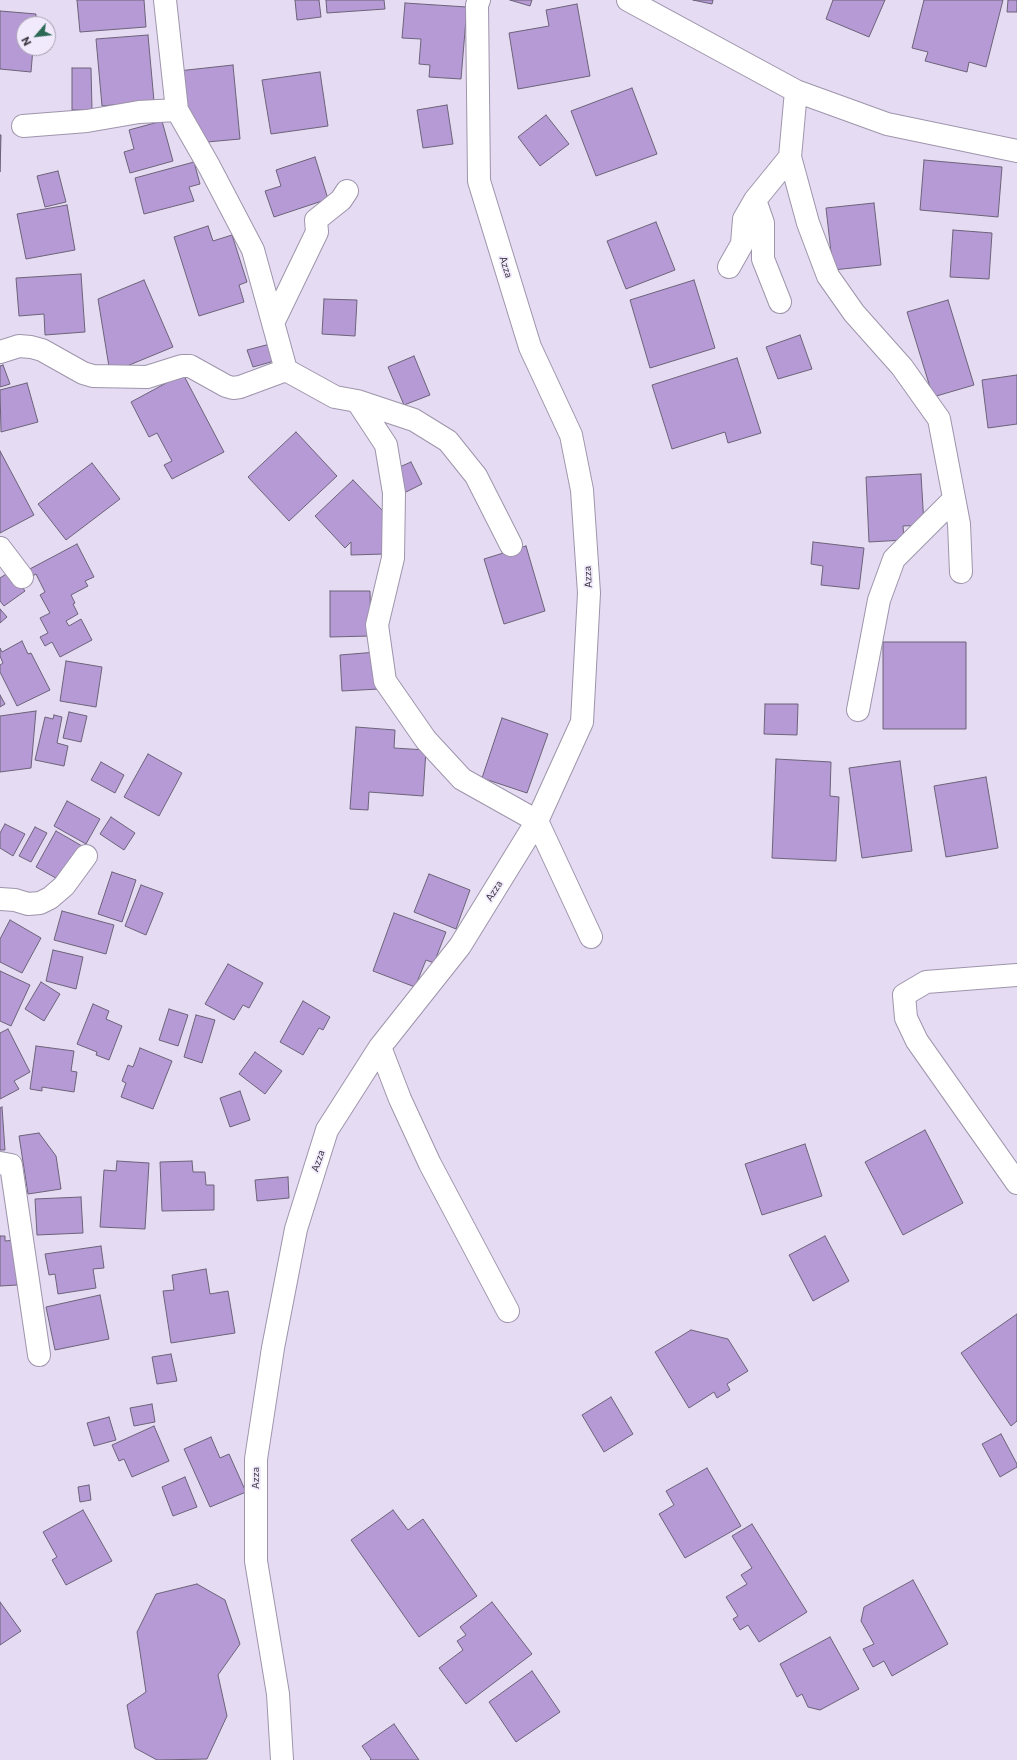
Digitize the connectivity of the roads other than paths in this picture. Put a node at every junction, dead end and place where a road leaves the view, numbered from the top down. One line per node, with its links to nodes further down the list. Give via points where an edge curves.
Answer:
1 (165, 0): 5 (street)
2 (479, 0): 23 (street, Azza, via 476,5 480,181 530,347 571,435 582,498 589,592 582,722)
3 (628, 0): 4 (street)
4 (796, 91): 7 (street, via 887,124); 8 (street)
5 (177, 110): 6 (street); 13 (street, via 253,250)
6 (23, 126)
7 (1017, 151)
8 (790, 157): 10 (street); 17 (street, via 808,223 828,276 854,313 902,367 939,419)
9 (347, 191): 13 (street, via 341,200 316,220 317,232)
10 (756, 200): 11 (street, via 744,219 742,244); 12 (street, via 763,223 763,259)
11 (729, 267)
12 (780, 302)
13 (273, 323): 15 (street)
14 (0, 352): 15 (street, via 19,346 32,347 93,376 147,377 190,366 233,388)
15 (286, 370): 16 (street, via 335,397)
16 (357, 401): 18 (street, via 414,420 448,441 476,476); 23 (street, via 386,445 394,493 393,558 377,625 385,682 426,740 462,779)
17 (953, 500): 20 (street, via 959,524); 22 (street, via 894,559 879,600)
18 (511, 545)
19 (0, 548): 21 (street)
20 (961, 572)
21 (22, 577)
22 (858, 710)
23 (537, 821): 26 (street); 28 (street, Azza, via 460,946)
24 (86, 856): 25 (street, via 64,886 50,898 28,904)
25 (0, 899)
26 (591, 937)
27 (1017, 975): 30 (street, via 926,982 904,994 906,1018 917,1041)
28 (380, 1047): 31 (street, via 400,1099 430,1164); 33 (street, Azza, via 327,1130 296,1229 273,1348 256,1459 256,1561 278,1694)
29 (0, 1163): 32 (street, via 11,1165)
30 (1017, 1183)
31 (508, 1310)
32 (39, 1355)
33 (282, 1760)

